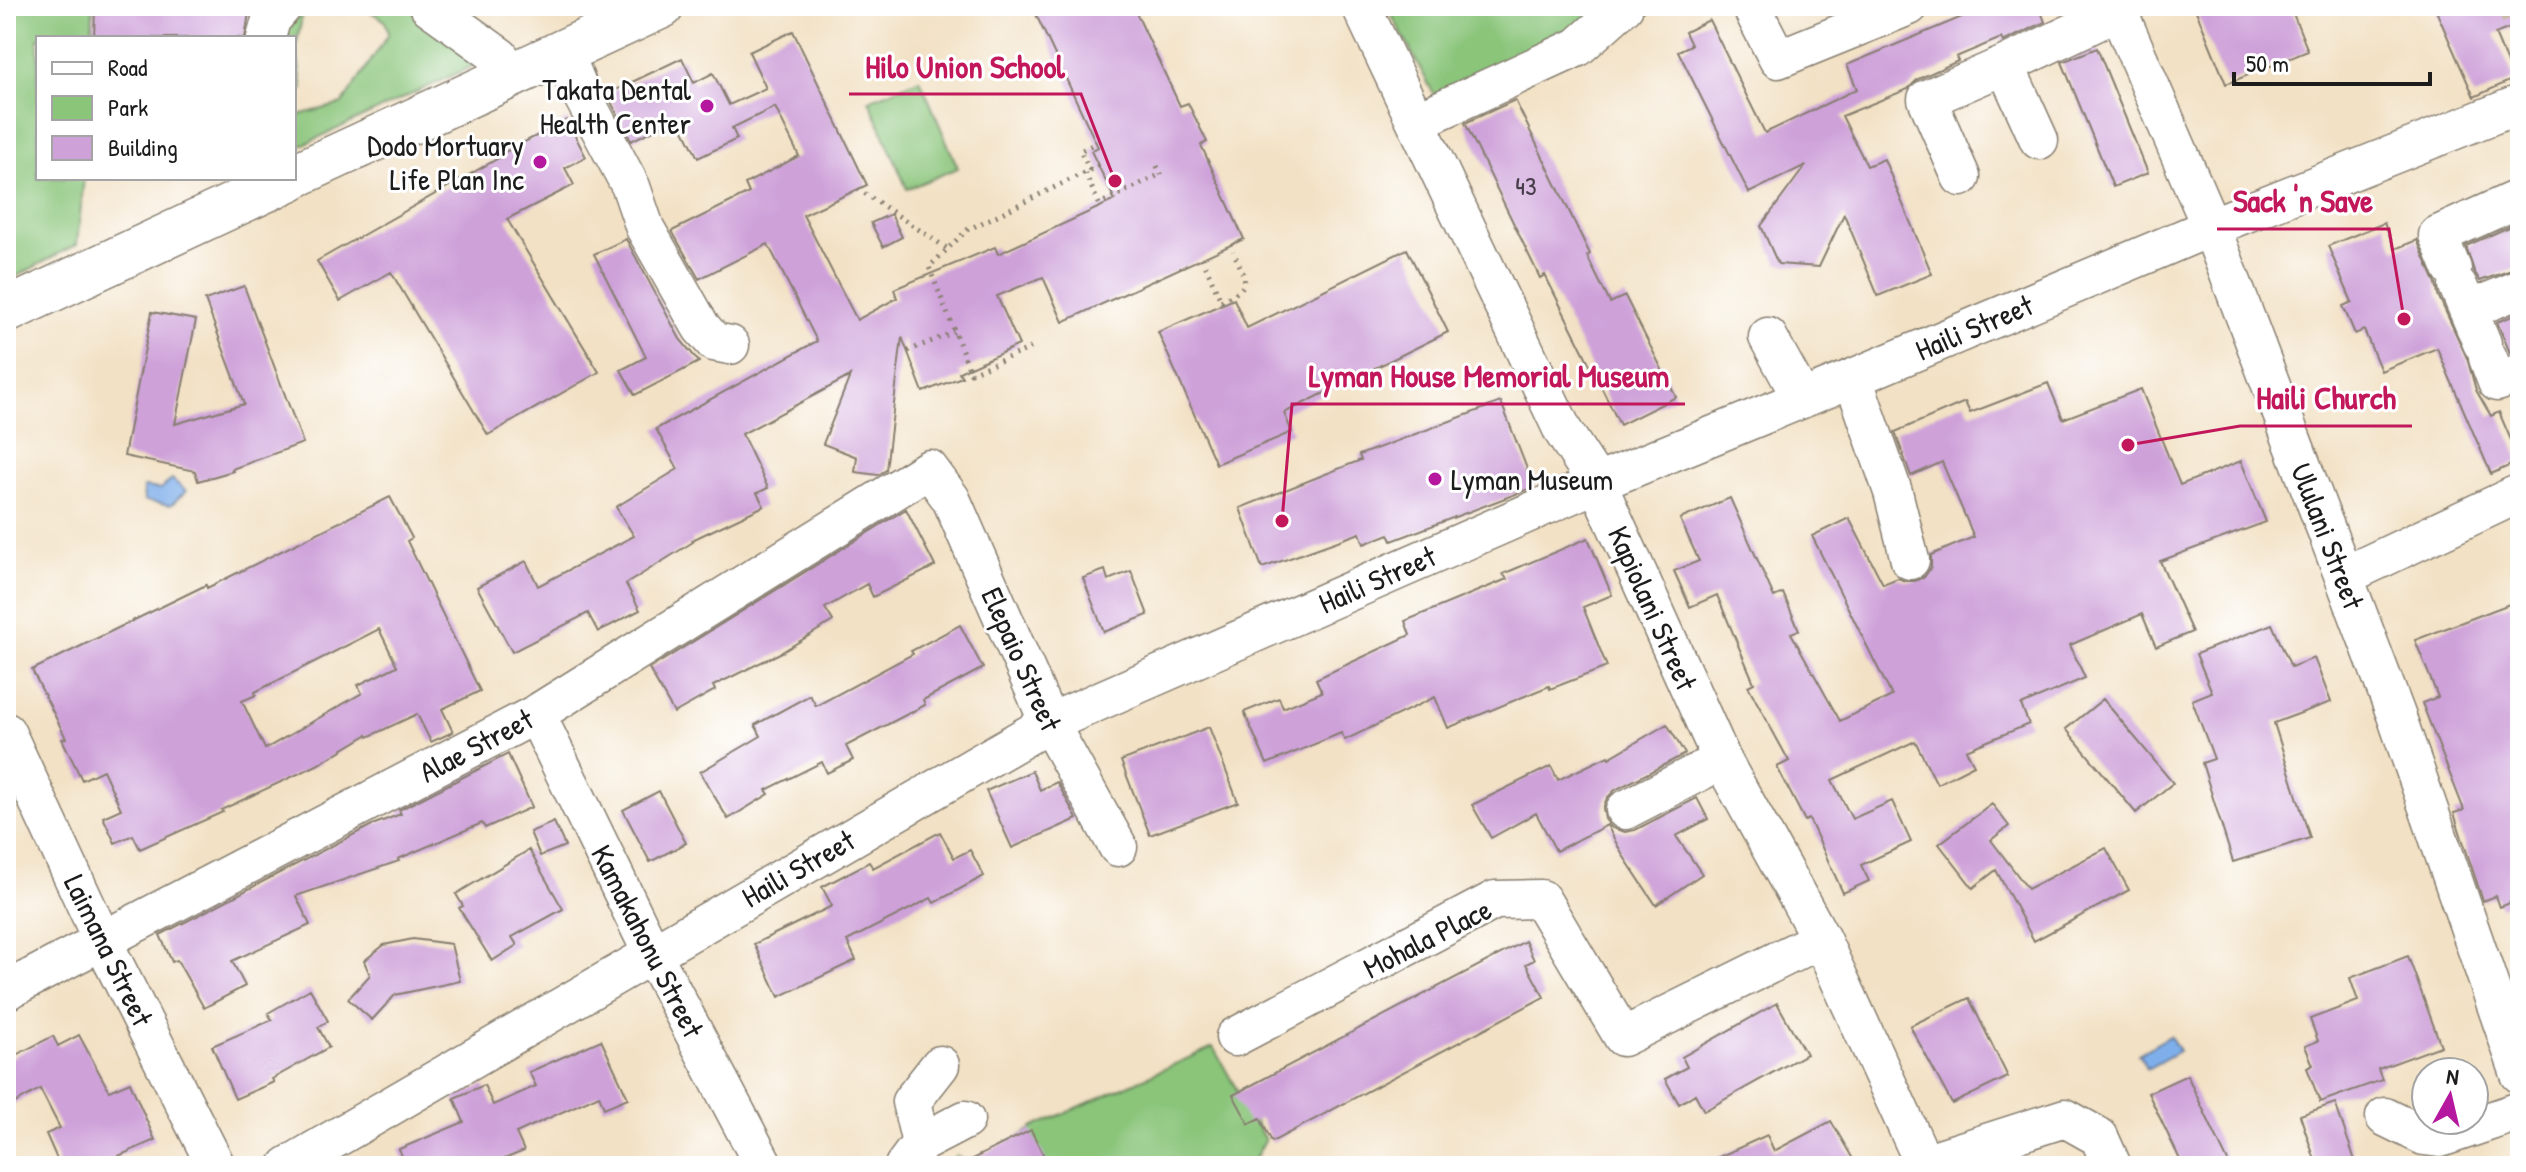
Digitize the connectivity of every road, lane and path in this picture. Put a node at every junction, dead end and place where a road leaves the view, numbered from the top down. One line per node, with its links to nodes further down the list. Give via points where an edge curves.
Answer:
1 (283, 6): 10 (street)
2 (429, 6): 13 (street)
3 (469, 6): 13 (street)
4 (662, 6): 11 (main road)
5 (1361, 6): 15 (street, Kapiolani Street)
6 (1624, 6): 15 (street, via 1578,47)
7 (1751, 6): 8 (street, via 1778,59)
8 (1909, 6)
9 (2118, 9): 12 (street); 26 (street, Ululani Street)
10 (267, 36)
11 (563, 51): 13 (main road); 35 (street, via 631,187 645,228 701,327 714,342)
12 (2005, 65): 16 (street); 22 (street, via 1927,99)
13 (504, 66): 21 (main road)
14 (2518, 113): 26 (street, Haili Street)
15 (1417, 121): 41 (street, Kapiolani Street, via 1563,431)
16 (2039, 140)
17 (1096, 143): 20 (path, via 1080,151)
18 (1098, 166): 20 (path)
19 (1157, 166): 20 (path, via 1162,176 1099,204)
20 (1088, 171): 27 (path, via 967,230)
21 (296, 175)
22 (1961, 177)
23 (286, 180): 31 (main road)
24 (858, 189): 27 (path)
25 (2520, 198): 32 (street, via 2438,235)
26 (2211, 227): 38 (street, Haili Street); 44 (street, Ululani Street)
27 (948, 249): 33 (path, via 929,267)
28 (1233, 251): 29 (path, via 1245,286 1222,302)
29 (1202, 258)
30 (2520, 289): 32 (street)
31 (6, 311)
32 (2478, 323)
33 (954, 332): 36 (path, via 971,373); 37 (path)
34 (1768, 337): 39 (street)
35 (730, 345)
36 (1031, 348)
37 (908, 351)
38 (1853, 378): 39 (street, Haili Street); 43 (street, via 1893,492)
39 (1802, 399): 41 (street, Haili Street)
40 (929, 469): 45 (street, Alae Street); 46 (street, Elepaio Street, via 951,499)
41 (1597, 483): 46 (street, Haili Street); 48 (street, Kapiolani Street)
42 (2520, 493): 44 (street)
43 (1910, 560)
44 (2344, 576): 57 (street, Ululani Street)
45 (536, 714): 52 (street, Alae Street); 53 (street, Kamakahonu Street)
46 (1049, 723): 50 (street, Elepaio Street); 53 (street, Haili Street)
47 (6, 732): 52 (street, Laimana Street)
48 (1722, 760): 49 (street); 51 (street, Kapiolani Street)
49 (1625, 810)
50 (1118, 847)
51 (1821, 939): 55 (street, Mohala Place, via 1623,1037 1541,899 1495,900); 62 (street, Kapiolani Street)
52 (103, 942): 54 (street, Alae Street); 63 (street, Laimana Street)
53 (652, 953): 64 (street, Haili Street); 65 (street, Kamakahonu Street)
54 (6, 991)
55 (1235, 1037)
56 (940, 1065): 61 (street, via 911,1102)
57 (2520, 1074)
58 (2520, 1111): 59 (street, via 2440,1138)
59 (2385, 1117)
60 (965, 1120): 61 (street)
61 (913, 1155)
62 (1925, 1165): 66 (street, via 2065,1118 2099,1137)
63 (216, 1166)
64 (288, 1166)
65 (764, 1166)
66 (2112, 1166)

